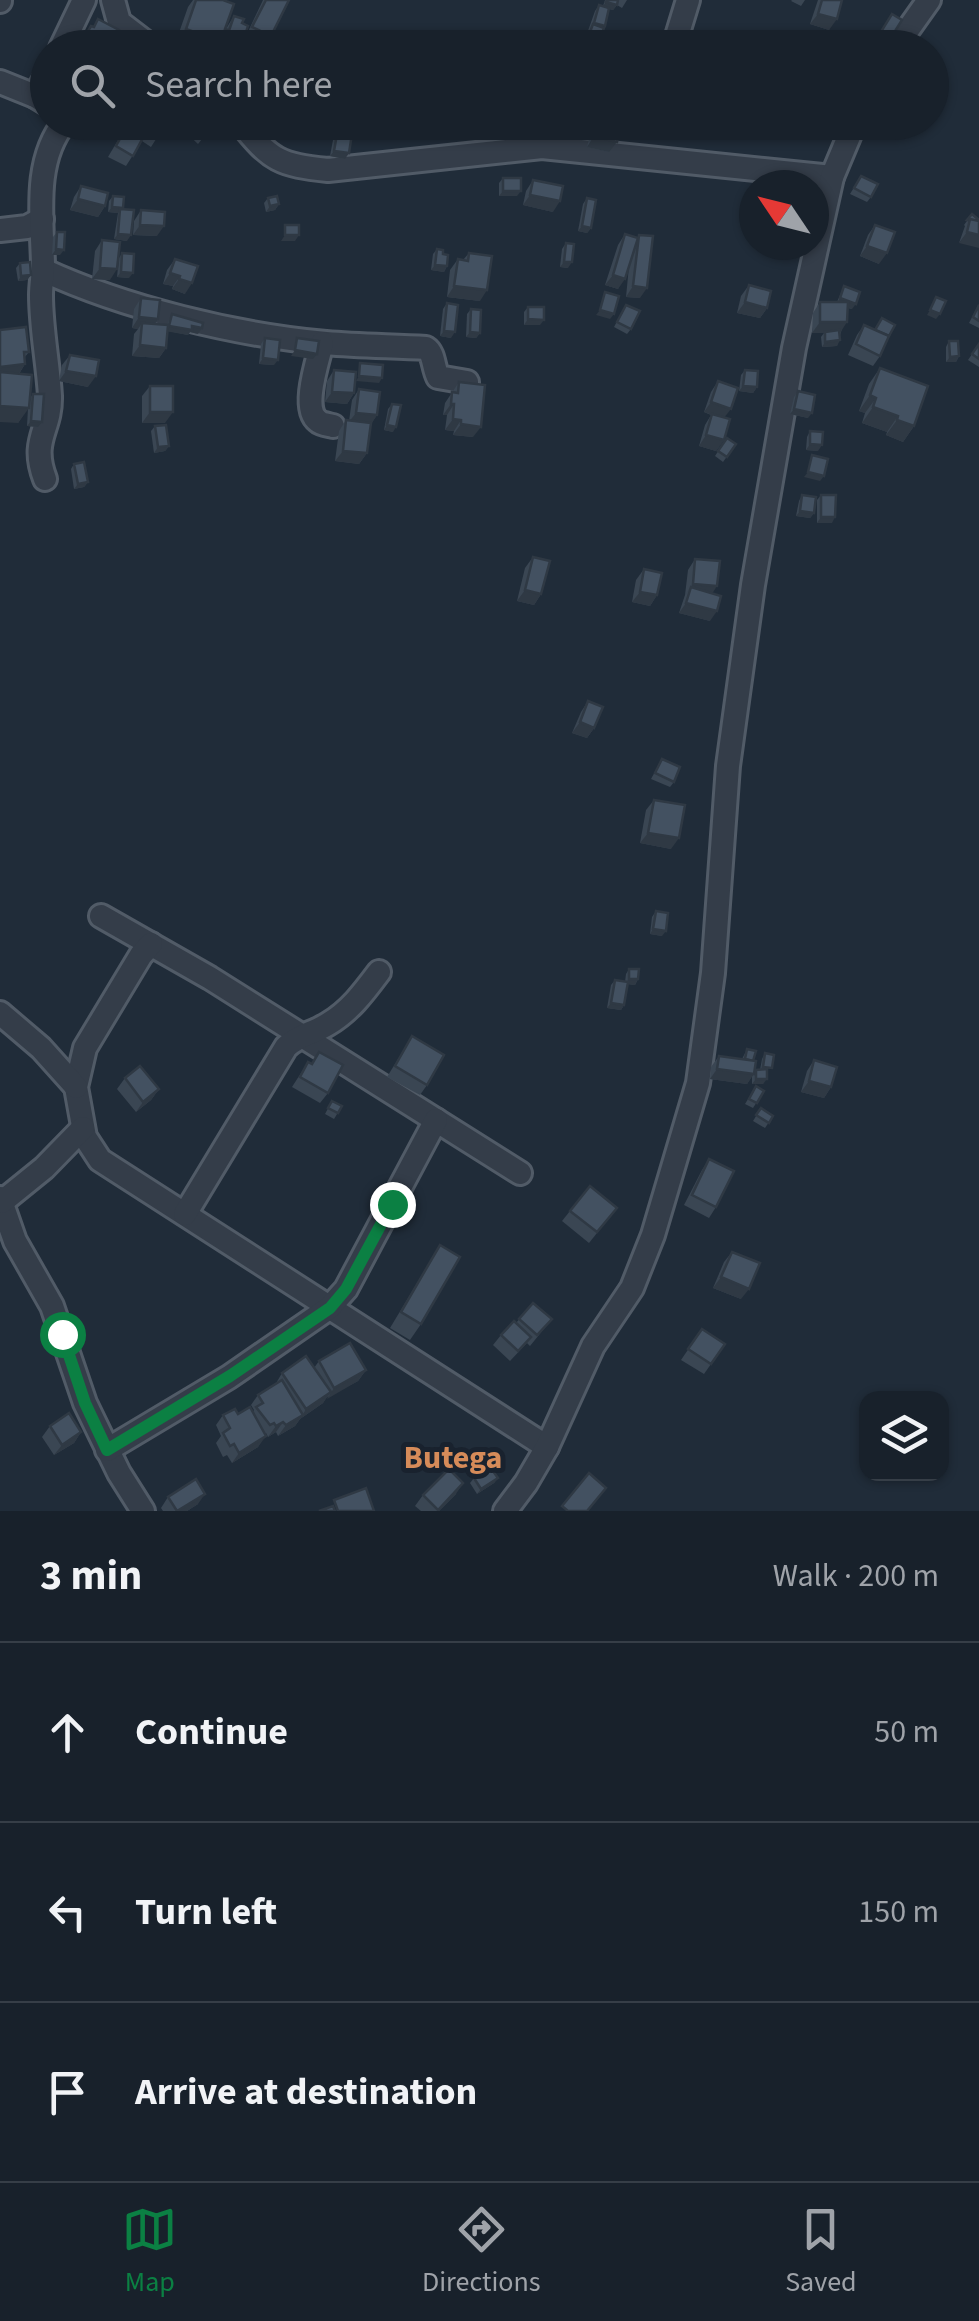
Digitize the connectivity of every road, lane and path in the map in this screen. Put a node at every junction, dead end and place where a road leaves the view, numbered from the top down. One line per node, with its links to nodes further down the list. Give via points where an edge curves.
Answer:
1 (84, 0): 5 (street)
2 (98, 0): 6 (street)
3 (688, 0): 7 (street)
4 (930, 0): 8 (street)
5 (70, 30)
6 (128, 30)
7 (679, 30)
8 (908, 30)
9 (0, 82): 10 (street)
10 (30, 95)
11 (52, 140): 15 (street)
12 (256, 140): 14 (street, via 295,167 328,170 542,147)
13 (847, 140): 14 (street)
14 (832, 176): 34 (street, via 794,348 737,693 698,1083 643,1264)
15 (42, 219): 16 (street); 17 (street)
16 (0, 230)
17 (44, 270): 18 (street, via 178,316); 21 (street, via 50,400 38,461)
18 (322, 343): 19 (street, via 426,348 438,376); 20 (street, via 312,414)
19 (466, 382)
20 (333, 426)
21 (45, 478)
22 (101, 916): 23 (street)
23 (151, 944): 26 (street); 27 (street, via 84,1048)
24 (380, 972): 26 (street, via 352,1008)
25 (0, 1013): 27 (street)
26 (304, 1036): 28 (street); 32 (street, via 286,1047)
27 (76, 1087): 29 (street)
28 (436, 1120): 30 (street); 33 (street)
29 (83, 1128): 31 (street); 32 (street, via 100,1160)
30 (520, 1173)
31 (1, 1200): 35 (street, via 15,1241 52,1306)
32 (185, 1214): 33 (street)
33 (330, 1308): 34 (street); 35 (street)
34 (546, 1447): 37 (street)
35 (107, 1450): 36 (street)
36 (143, 1511)
37 (506, 1511)

